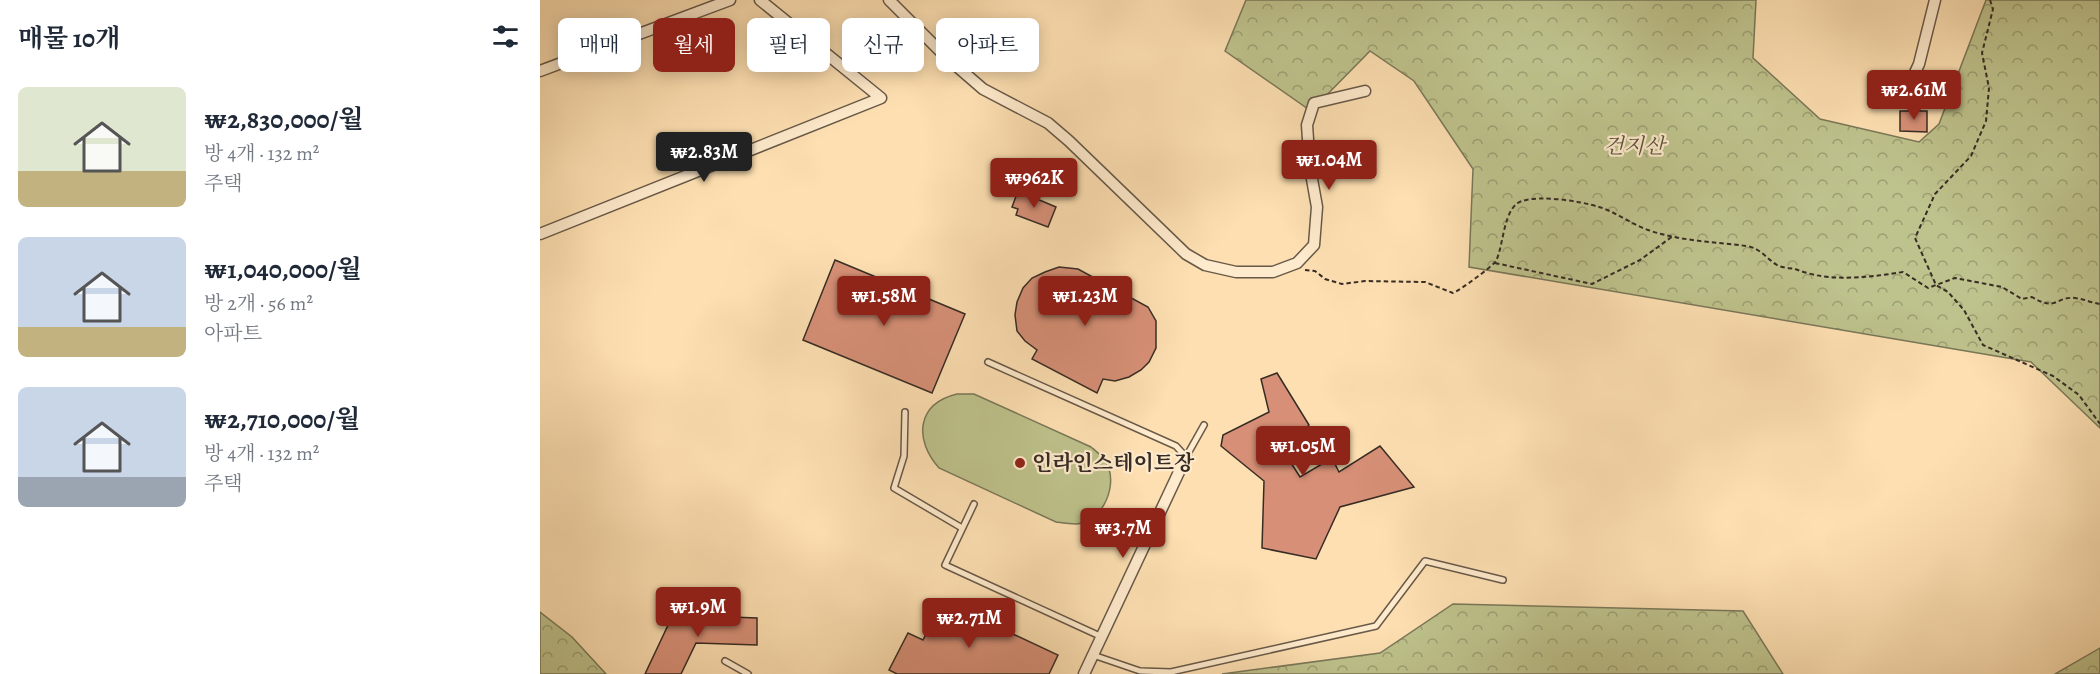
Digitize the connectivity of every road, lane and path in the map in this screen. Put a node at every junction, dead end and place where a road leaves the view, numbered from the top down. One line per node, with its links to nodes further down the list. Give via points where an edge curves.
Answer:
1 (730, 0): 6 (street)
2 (760, 0): 9 (street, via 881,98)
3 (889, 0): 12 (street, via 983,89 1048,123 1186,254 1205,265 1236,272 1273,272)
4 (1935, 0): 8 (street, via 1919,64)
5 (1990, 0): 13 (path, via 1993,9 1982,53 1989,88 1986,121 1971,156 1935,194 1915,238)
6 (540, 71)
7 (1365, 91): 12 (street, via 1314,103 1307,125 1317,207 1314,245)
8 (1906, 92)
9 (540, 234)
10 (1674, 236): 11 (path, via 1640,260 1592,284); 11 (path, via 1647,230 1599,207 1532,199 1519,202 1511,211); 13 (path, via 1749,246 1778,266 1821,276 1903,272 1928,288)
11 (1495, 263): 12 (path, via 1453,293 1425,282 1342,284 1315,271)
12 (1288, 267)
13 (1936, 285): 14 (path, via 1955,278 2002,288 2022,300 2032,297 2043,304 2073,298); 17 (path, via 1964,310 1983,345 2053,376 2079,395)
14 (2100, 304)
15 (988, 362): 19 (lane, via 1176,446)
16 (905, 412): 21 (lane, via 903,456 894,488)
17 (2100, 424)
18 (1204, 425): 19 (lane)
19 (1186, 457): 23 (street)
20 (974, 504): 21 (lane)
21 (962, 528): 23 (lane, via 945,565)
22 (1503, 580): 24 (lane, via 1425,561 1376,626 1171,672 1140,671)
23 (1102, 637): 24 (street)
24 (1093, 655): 27 (street)
25 (725, 661): 26 (lane)
26 (748, 674)
27 (1084, 674)

